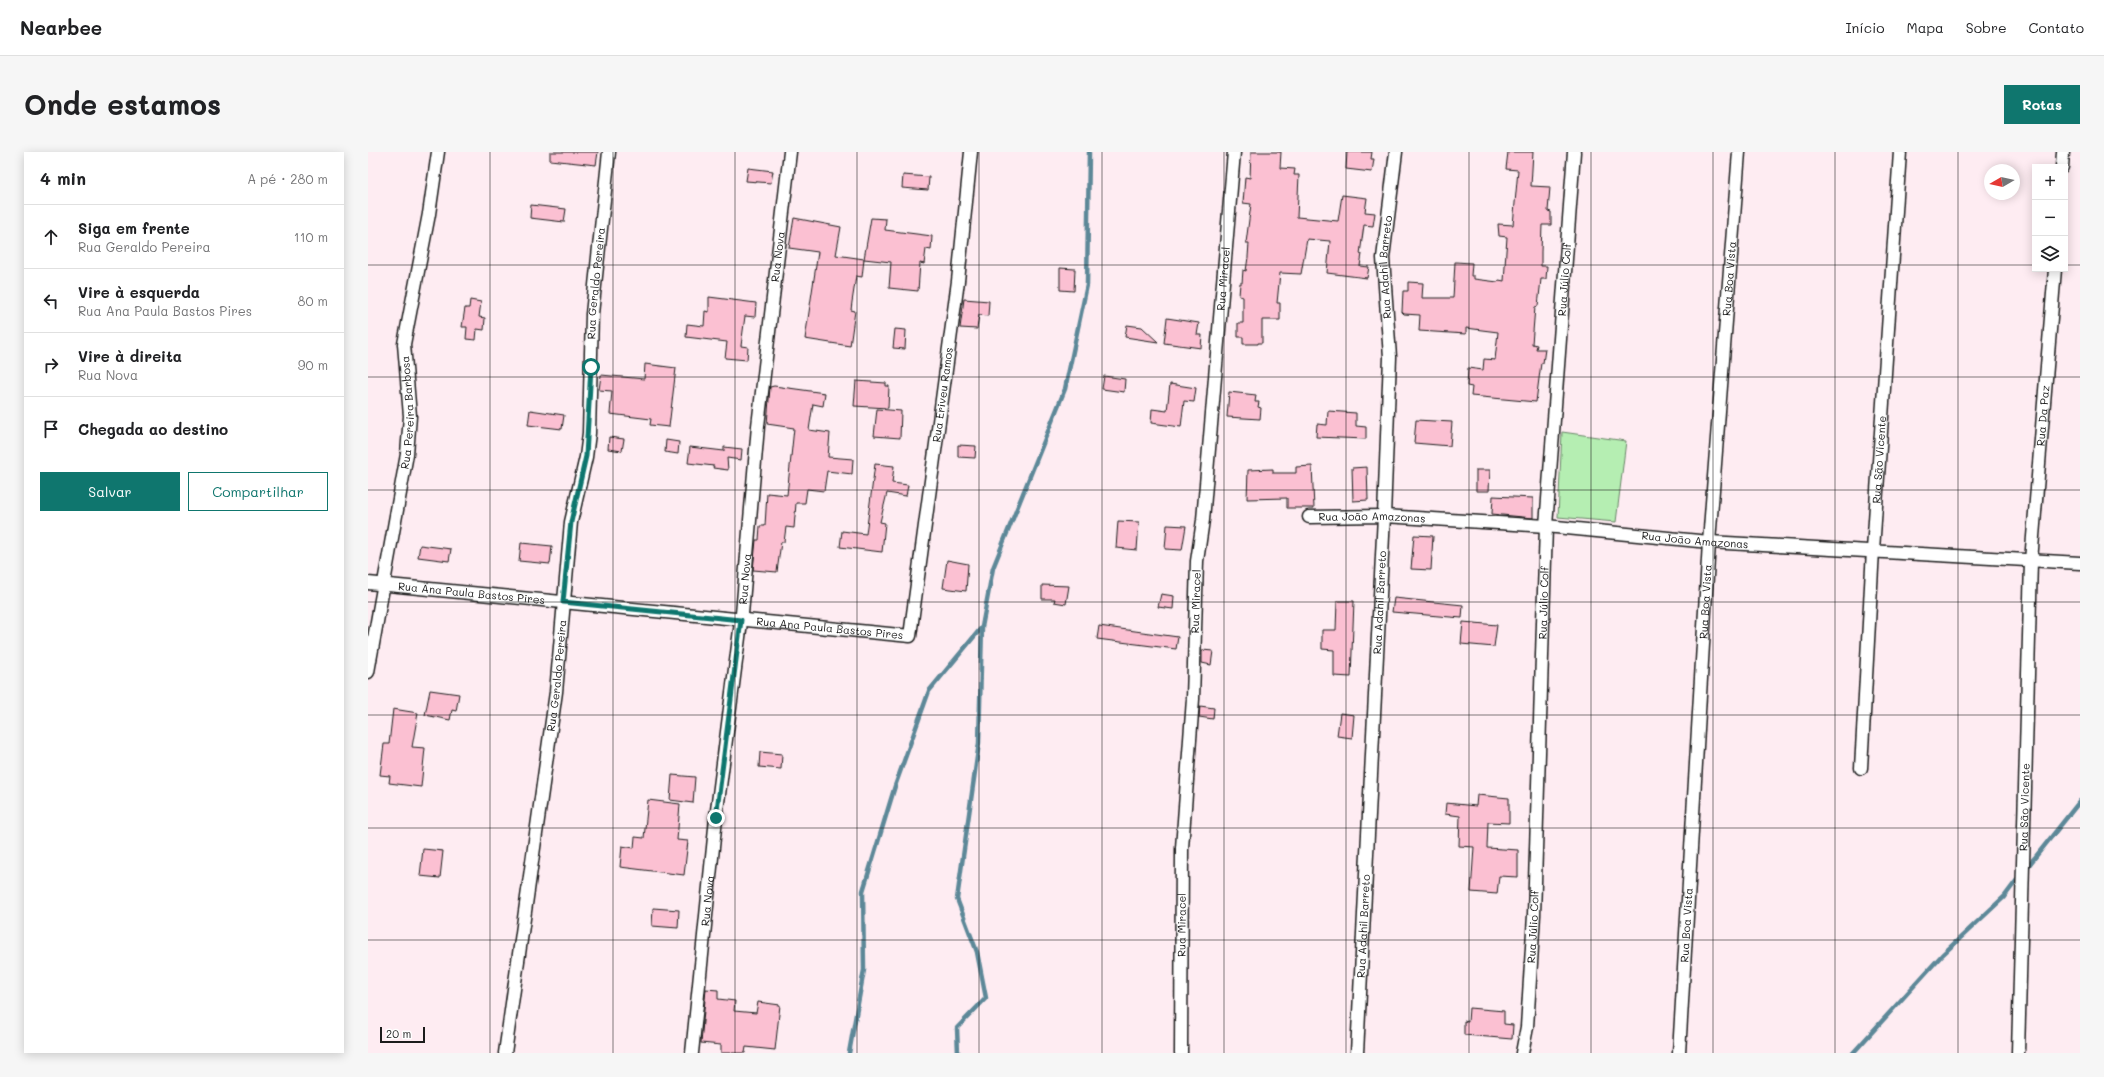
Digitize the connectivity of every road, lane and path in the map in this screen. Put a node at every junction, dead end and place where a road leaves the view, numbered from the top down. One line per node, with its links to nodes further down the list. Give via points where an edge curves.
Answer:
1 (438, 152): 21 (street, Rua Pereira Barbosa, via 404,344 410,416 407,454)
2 (609, 152): 22 (street, Rua Geraldo Pereira, via 592,314 586,456 571,522)
3 (790, 152): 23 (street, Rua Nova, via 758,426)
4 (971, 152): 24 (street, Rua Eriveu Ramos, via 958,281)
5 (1234, 152): 29 (street, Rua Miracel, via 1203,520 1197,561 1193,698 1182,848)
6 (1396, 152): 13 (street, Rua Adahil Barreto, via 1383,258 1390,357)
7 (1574, 152): 15 (street, Rua Júlio Colf)
8 (1739, 152): 16 (street, Rua Boa Vista)
9 (1900, 152): 17 (street, Rua São Vicente)
10 (2063, 152): 11 (street)
11 (2062, 164)
12 (2054, 272): 18 (street, Rua Da Paz)
13 (1384, 516): 14 (street, Rua João Amazonas); 15 (street, Rua João Amazonas); 30 (street, Rua Adahil Barreto)
14 (1310, 517)
15 (1546, 526): 16 (street, Rua João Amazonas); 31 (street, Rua Júlio Colf, via 1534,915 1527,1027)
16 (1709, 542): 17 (street, Rua João Amazonas); 32 (street, Rua Boa Vista)
17 (1873, 550): 18 (street, Rua João Amazonas); 26 (street, Rua São Vicente)
18 (2031, 562): 19 (street, Rua João Amazonas); 33 (street, Rua São Vicente)
19 (2080, 563)
20 (368, 583): 21 (street, Rua Ana Paula Bastos Pires)
21 (384, 584): 22 (street, Rua Ana Paula Bastos Pires); 25 (street, Rua Pereira Barbosa)
22 (563, 602): 23 (street, Rua Ana Paula Bastos Pires); 27 (street, Rua Geraldo Pereira, via 556,692)
23 (741, 620): 24 (street, Rua Ana Paula Bastos Pires); 28 (street, Rua Nova, via 716,818)
24 (910, 636)
25 (368, 672)
26 (1861, 768)
27 (505, 1053)
28 (692, 1053)
29 (1181, 1053)
30 (1357, 1053)
31 (1522, 1053)
32 (1679, 1053)
33 (2018, 1053)

